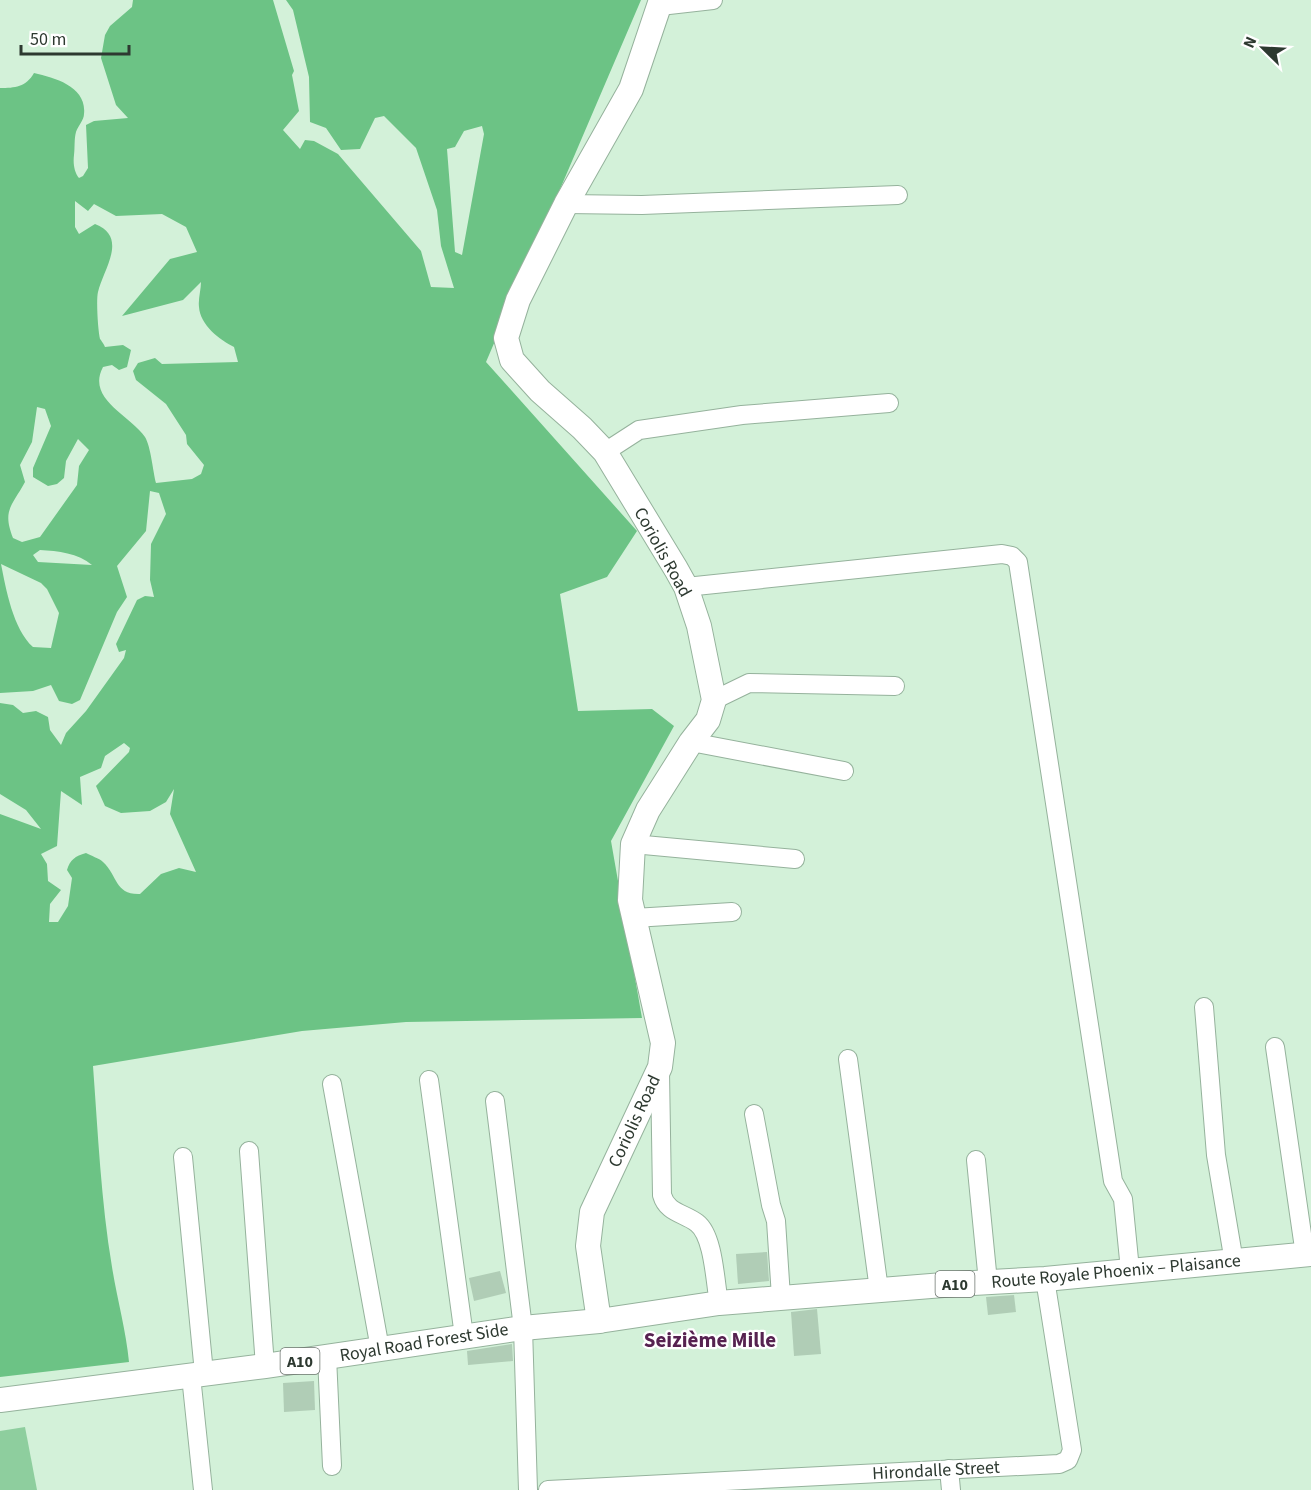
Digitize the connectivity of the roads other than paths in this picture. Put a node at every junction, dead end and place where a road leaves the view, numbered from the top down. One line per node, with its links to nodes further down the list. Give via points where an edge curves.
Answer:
1 (713, 0): 2 (street)
2 (660, 3): 4 (main road, Coriolis Road, via 631,89)
3 (898, 195): 4 (street, via 642,205)
4 (566, 204): 6 (main road, Coriolis Road, via 518,300 506,338 513,360)
5 (889, 403): 6 (street, via 742,414 639,430)
6 (604, 452): 7 (main road, Coriolis Road)
7 (686, 587): 9 (main road, Coriolis Road, via 699,626); 29 (street, via 1002,554 1018,562 1113,1181 1123,1199)
8 (895, 686): 9 (street, via 749,683)
9 (714, 700): 10 (main road, Coriolis Road, via 708,720)
10 (691, 742): 11 (street); 12 (main road, Coriolis Road, via 648,810)
11 (844, 771)
12 (633, 844): 13 (street); 15 (main road, Coriolis Road, via 630,900)
13 (795, 859)
14 (732, 912): 15 (street)
15 (634, 918): 19 (main road, Coriolis Road, via 663,1043)
16 (1204, 1007): 28 (street, via 1216,1155)
17 (1275, 1047): 27 (street)
18 (848, 1059): 32 (street)
19 (660, 1067): 34 (street, via 662,1195 664,1203 676,1213 698,1223 709,1243); 35 (main road, Coriolis Road, via 592,1212 588,1246)
20 (429, 1080): 37 (street)
21 (332, 1084): 38 (street)
22 (495, 1101): 36 (street)
23 (754, 1114): 33 (street, via 776,1221)
24 (249, 1151): 40 (street)
25 (183, 1157): 41 (street)
26 (976, 1160): 31 (street)
27 (1308, 1254): 28 (main road, Route Royale Phoenix – Plaisance / A10)
28 (1234, 1262): 29 (main road, Route Royale Phoenix – Plaisance / A10)
29 (1130, 1270): 30 (main road, Route Royale Phoenix – Plaisance / A10)
30 (1045, 1279): 31 (main road, Route Royale Phoenix – Plaisance / A10); 44 (street, Hirondalle Street, via 1072,1450 1068,1460 1059,1464)
31 (988, 1282): 32 (main road, Route Royale Phoenix – Plaisance / A10)
32 (879, 1290): 33 (main road, Route Royale Phoenix – Plaisance / A10)
33 (781, 1297): 34 (main road, Route Royale Phoenix – Plaisance / A10)
34 (719, 1303): 35 (main road, Route Royale Phoenix – Plaisance / A10)
35 (599, 1321): 36 (main road, Royal Road Forest Side / A10)
36 (523, 1328): 37 (main road, Royal Road Forest Side / A10); 47 (street)
37 (464, 1336): 38 (main road, Royal Road Forest Side / A10)
38 (380, 1348): 39 (main road, Royal Road Forest Side / A10)
39 (327, 1357): 40 (main road, Royal Road Forest Side / A10); 43 (street)
40 (265, 1366): 41 (main road, Royal Road Forest Side / A10)
41 (197, 1375): 42 (main road, Royal Road Forest Side / A10); 46 (street)
42 (0, 1400)
43 (332, 1466)
44 (949, 1469): 45 (street, Hirondalle Street); 49 (street)
45 (702, 1486): 48 (street, Hirondalle Street)
46 (203, 1490)
47 (528, 1490)
48 (548, 1490)
49 (951, 1490)

